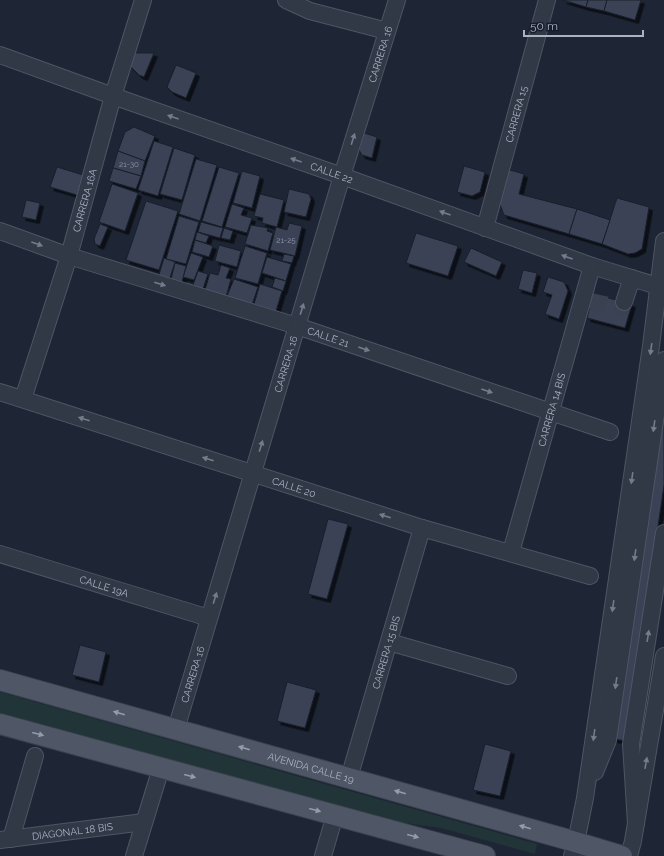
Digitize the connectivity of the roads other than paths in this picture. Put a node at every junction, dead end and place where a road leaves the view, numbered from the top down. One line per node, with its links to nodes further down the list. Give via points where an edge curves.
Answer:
1 (143, 0): 7 (street, CARRERA 16A)
2 (286, 0): 5 (street, via 310,10)
3 (397, 0): 5 (street, CARRERA 16)
4 (547, 0): 9 (street, CARRERA 15)
5 (387, 31): 8 (street, CARRERA 16, one-way to 5)
6 (0, 55): 7 (street, CALLE 22)
7 (113, 96): 8 (street, CALLE 22, one-way to 7); 12 (street, CARRERA 16A)
8 (342, 176): 9 (street, CALLE 22, one-way to 8); 17 (street, CARRERA 16, one-way to 8)
9 (485, 228): 13 (street, CALLE 22, one-way to 9)
10 (0, 231): 12 (street, CALLE 21, one-way to 12)
11 (664, 241): 15 (street)
12 (69, 256): 17 (street, CALLE 21, one-way to 17); 21 (street, CARRERA 16A)
13 (592, 266): 14 (street, CALLE 22); 22 (street, CARRERA 14 BIS, via 587,300)
14 (632, 278): 15 (street, CALLE 22); 16 (street)
15 (662, 287): 18 (street); 40 (street, one-way to 40)
16 (624, 302)
17 (296, 326): 22 (street, CALLE 21, one-way to 22); 24 (street, CARRERA 16, one-way to 17)
18 (664, 326)
19 (664, 360): 40 (street, one-way to 40, via 608,740)
20 (0, 392): 21 (street, CALLE 20)
21 (23, 399): 24 (street, CALLE 20, one-way to 21)
22 (550, 412): 23 (street, CALLE 21); 27 (street, CARRERA 14 BIS)
23 (610, 432)
24 (252, 473): 25 (street, CALLE 20, one-way to 24); 30 (street, CARRERA 16, one-way to 24)
25 (422, 528): 27 (street, CALLE 20); 31 (street, CARRERA 15 BIS)
26 (664, 533): 43 (street, one-way to 26, via 631,744)
27 (511, 552): 29 (street, CALLE 20)
28 (0, 554): 30 (street, CALLE 19A)
29 (590, 576)
30 (209, 618): 36 (street, CARRERA 16)
31 (388, 642): 33 (street); 39 (street, CARRERA 15 BIS)
32 (664, 656): 43 (street, one-way to 32)
33 (508, 676)
34 (0, 680): 36 (main road, AVENIDA CALLE 19, one-way to 34)
35 (0, 724): 38 (main road, one-way to 38)
36 (176, 729): 39 (main road, AVENIDA CALLE 19, one-way to 36)
37 (35, 756): 44 (street)
38 (161, 768): 41 (main road, one-way to 41); 42 (street)
39 (349, 778): 45 (main road, AVENIDA CALLE 19, one-way to 39)
40 (585, 798): 45 (street)
41 (335, 815): 47 (street); 48 (main road, one-way to 48)
42 (144, 822): 44 (street, DIAGONAL 18 BIS); 46 (street)
43 (636, 822): 50 (street)
44 (5, 839)
45 (574, 849): 49 (main road, AVENIDA CALLE 19)
46 (134, 856)
47 (324, 856)
48 (485, 856)
49 (622, 856)
50 (629, 856)

